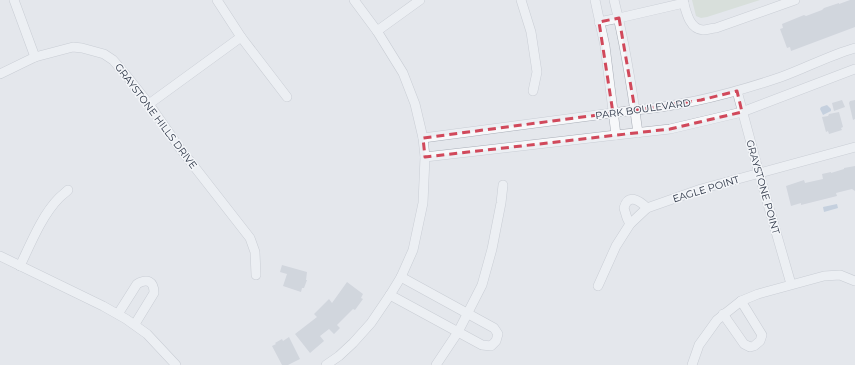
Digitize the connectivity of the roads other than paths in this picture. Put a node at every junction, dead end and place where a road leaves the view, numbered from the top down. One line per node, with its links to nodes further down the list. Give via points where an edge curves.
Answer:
1 (14, 0): 15 (street)
2 (217, 0): 13 (street)
3 (354, 0): 12 (street)
4 (420, 0): 12 (street)
5 (521, 0): 19 (street, via 531,32 537,72)
6 (595, 0): 11 (street)
7 (614, 0): 10 (street)
8 (795, 0): 9 (street, via 716,28 703,30 690,22)
9 (684, 2): 10 (street)
10 (619, 18): 11 (street); 22 (street)
11 (600, 22): 24 (street)
12 (377, 31): 27 (street, via 403,73 415,104)
13 (241, 37): 20 (street); 21 (street)
14 (855, 48): 18 (street, PARK BOULEVARD, via 781,77)
15 (36, 57): 17 (street, GRAYSTONE HILLS DRIVE); 21 (street, GRAYSTONE HILLS DRIVE, via 73,47 104,54 113,60)
16 (855, 69): 23 (street)
17 (0, 74)
18 (737, 90): 22 (street, PARK BOULEVARD, via 694,102); 23 (street, GRAYSTONE POINT)
19 (533, 91)
20 (287, 97)
21 (149, 104): 37 (street, GRAYSTONE HILLS DRIVE, via 178,147 250,238 255,252)
22 (635, 110): 24 (street, PARK BOULEVARD); 25 (street)
23 (742, 112): 25 (street, via 670,129); 30 (street, GRAYSTONE POINT)
24 (613, 113): 26 (street); 27 (street, PARK BOULEVARD)
25 (638, 133): 26 (street)
26 (616, 134): 29 (street)
27 (423, 138): 29 (street)
28 (855, 147): 30 (street, EAGLE POINT)
29 (425, 157): 38 (street, via 423,203 413,250)
30 (759, 173): 33 (street, EAGLE POINT, via 701,189); 40 (street, GRAYSTONE POINT)
31 (503, 185): 44 (street, via 492,249 482,285)
32 (68, 190): 36 (street, via 52,207 38,229)
33 (647, 208): 34 (street, EAGLE POINT); 34 (street, via 636,200 627,201 624,208)
34 (630, 224): 41 (street, EAGLE POINT, via 616,246)
35 (0, 256): 36 (street)
36 (20, 266): 45 (street)
37 (256, 275)
38 (400, 277): 42 (street); 44 (street)
39 (855, 281): 40 (street, via 840,275)
40 (791, 284): 43 (street)
41 (598, 286)
42 (390, 294): 48 (street); 50 (street, via 371,323 339,356)
43 (741, 302): 46 (street); 46 (street, via 762,335 754,346 744,344)
44 (467, 313): 48 (street); 48 (street, via 494,328 498,334 496,341 491,346 482,345)
45 (118, 314): 47 (street); 47 (street, via 137,284 142,281 151,283 154,293)
46 (723, 314): 52 (street, via 699,345)
47 (135, 324): 49 (street)
48 (458, 332): 51 (street)
49 (176, 365)
50 (326, 365)
51 (436, 365)
52 (692, 365)

